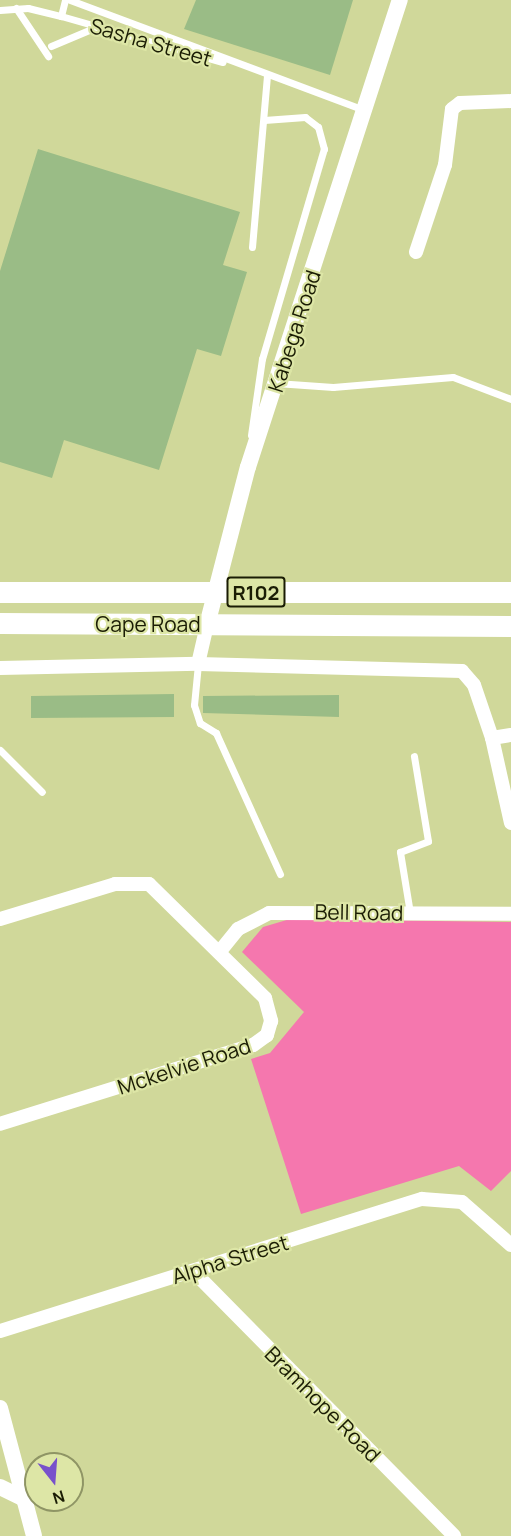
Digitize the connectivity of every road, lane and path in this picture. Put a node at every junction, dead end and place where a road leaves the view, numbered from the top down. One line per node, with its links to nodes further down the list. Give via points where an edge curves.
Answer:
1 (65, 0): 7 (lane)
2 (70, 0): 4 (lane, Sasha Street)
3 (400, 0): 14 (street, Kabega Road)
4 (89, 3): 11 (lane, Sasha Street)
5 (16, 9): 6 (lane, Sasha Street); 7 (lane, Sasha Street); 10 (lane)
6 (0, 10)
7 (61, 16): 8 (lane, Sasha Street)
8 (96, 27): 9 (lane); 11 (lane, Sasha Street)
9 (51, 46)
10 (48, 56)
11 (231, 63): 12 (lane, Sasha Street)
12 (267, 77): 14 (lane, Sasha Street); 15 (lane)
13 (511, 100): 17 (street, via 460,103 452,109 445,165)
14 (367, 111): 18 (street, Kabega Road)
15 (264, 120): 16 (lane); 20 (lane, via 305,117 318,127 324,149 259,369)
16 (252, 247)
17 (416, 252)
18 (276, 383): 19 (lane, via 333,387 453,377); 20 (street, Kabega Road)
19 (511, 399)
20 (248, 467): 22 (street, Kabega Road)
21 (0, 592): 22 (main road, Cape Road / R102)
22 (214, 592): 23 (main road, Cape Road / R102); 25 (street, Kabega Road)
23 (511, 592)
24 (0, 623): 25 (main road, Cape Road / R102)
25 (207, 625): 26 (main road, Cape Road / R102); 27 (street, Kabega Road)
26 (511, 626)
27 (198, 664): 28 (street); 30 (street, via 455,669 474,685); 35 (lane, via 194,705 200,723 216,733)
28 (0, 668)
29 (511, 735): 30 (street)
30 (492, 738): 34 (street)
31 (0, 750): 33 (lane)
32 (414, 756): 36 (lane, via 428,841 400,852)
33 (42, 792)
34 (511, 823)
35 (280, 874)
36 (410, 912): 37 (street, Bell Road); 39 (street, Bell Road, via 269,913 238,929)
37 (511, 914)
38 (0, 919): 39 (street, Mckelvie Road, via 132,881 164,896)
39 (221, 950): 40 (street, Mckelvie Road, via 265,998 271,1022 262,1040)
40 (0, 1124)
41 (511, 1245): 42 (street, Alpha Street, via 462,1202 422,1200)
42 (193, 1271): 43 (street, Alpha Street); 50 (street, Bramhope Road)
43 (0, 1331)
44 (0, 1408): 45 (street)
45 (4, 1448): 47 (street)
46 (0, 1487): 48 (street)
47 (24, 1497)
48 (24, 1499)
49 (28, 1512): 51 (street)
50 (443, 1525): 52 (street); 53 (street, Bramhope Road)
51 (34, 1536)
52 (433, 1536)
53 (454, 1536)

